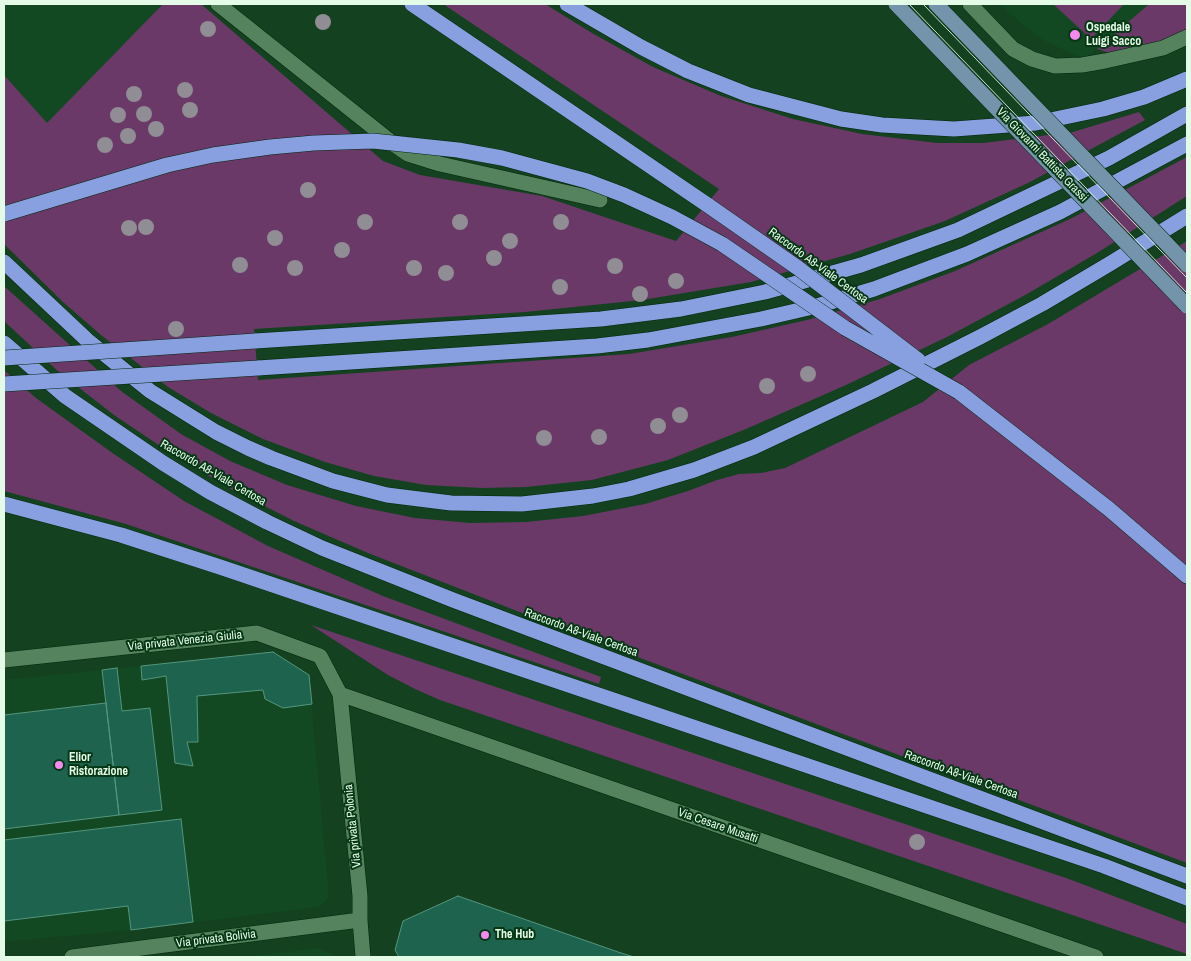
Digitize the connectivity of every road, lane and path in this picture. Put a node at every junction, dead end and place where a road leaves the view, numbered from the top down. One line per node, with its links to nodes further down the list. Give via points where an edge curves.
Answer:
1 (218, 4): 11 (street, via 408,154)
2 (412, 4): 20 (highway, Raccordo A8-Viale Certosa, bridge, via 798,268)
3 (567, 4): 8 (highway, via 688,71 749,95 841,119 882,125 954,129 1036,123 1103,109)
4 (896, 4): 16 (main road, Via Giovanni Battista Grassi, bridge)
5 (936, 4): 15 (main road, bridge)
6 (970, 4): 7 (street, via 1013,49 1055,66 1082,65 1163,48)
7 (1187, 37)
8 (1187, 79)
9 (1187, 114): 18 (highway, bridge, via 1102,162 958,230 861,266 765,292 601,319)
10 (1187, 144): 19 (highway, bridge, via 1060,212 967,254 874,289 789,312 686,334 597,346)
11 (600, 200)
12 (4, 214): 20 (highway, bridge, via 167,165 213,155 314,142 373,142 458,150 502,158 587,181 672,217 722,244 845,328)
13 (1187, 216): 14 (highway, via 995,329 754,447 694,470 628,489 522,504 451,503 387,495 333,481 248,448 150,391 87,340)
14 (4, 262)
15 (1187, 265)
16 (1187, 306)
17 (4, 343): 25 (highway, Raccordo A8-Viale Certosa, via 65,396 163,463 210,492 322,548 462,604)
18 (4, 358)
19 (4, 384)
20 (959, 392): 22 (highway, Raccordo A8-Viale Certosa, via 1109,509)
21 (4, 504): 26 (highway, via 220,567 1104,866)
22 (1187, 576)
23 (4, 660): 24 (street, Via privata Venezia Giulia, via 257,633 320,656)
24 (340, 694): 27 (street, Via privata Polonia); 30 (street, Via Cesare Musatti)
25 (1187, 876)
26 (1187, 898)
27 (360, 920): 28 (street, Via privata Bolivia); 29 (street, Via privata Polonia)
28 (72, 957)
29 (363, 957)
30 (1096, 957)

